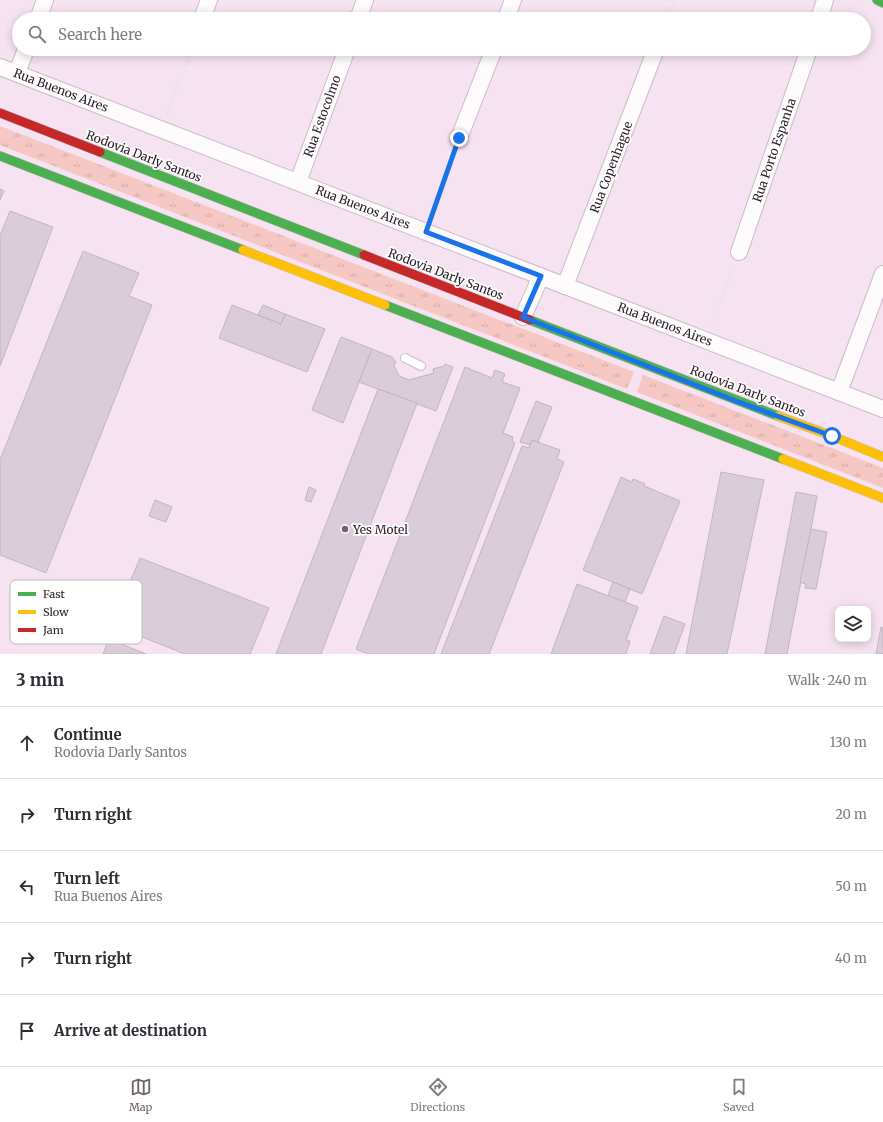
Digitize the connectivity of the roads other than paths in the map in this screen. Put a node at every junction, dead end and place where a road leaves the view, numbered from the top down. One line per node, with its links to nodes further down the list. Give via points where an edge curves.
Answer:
1 (45, 0): 8 (street)
2 (209, 0): 9 (street)
3 (365, 0): 10 (street)
4 (513, 0): 11 (street)
5 (825, 0): 12 (street)
6 (877, 0): 7 (main road)
7 (883, 3)
8 (41, 12)
9 (205, 12)
10 (361, 12)
11 (509, 12)
12 (821, 12)
13 (23, 56): 19 (street)
14 (344, 56): 23 (street, Rua Estocolmo)
15 (491, 56): 21 (street)
16 (653, 56): 27 (street, Rua Copenhague)
17 (806, 56): 24 (street, Rua Porto Espanha)
18 (0, 67): 19 (street, Rua Buenos Aires)
19 (17, 73): 23 (street, Rua Buenos Aires)
20 (0, 113): 28 (main road, Rodovia Darly Santos)
21 (459, 138)
22 (0, 156): 34 (main road)
23 (298, 182): 26 (street, Rua Buenos Aires)
24 (739, 252)
25 (883, 274): 31 (street)
26 (541, 276): 27 (street, Rua Buenos Aires); 28 (street)
27 (565, 286): 31 (street, Rua Buenos Aires)
28 (523, 317): 33 (main road, Rodovia Darly Santos)
29 (405, 358): 30 (lane)
30 (421, 366)
31 (839, 392): 32 (street, Rua Buenos Aires)
32 (883, 409)
33 (883, 457)
34 (883, 498)

